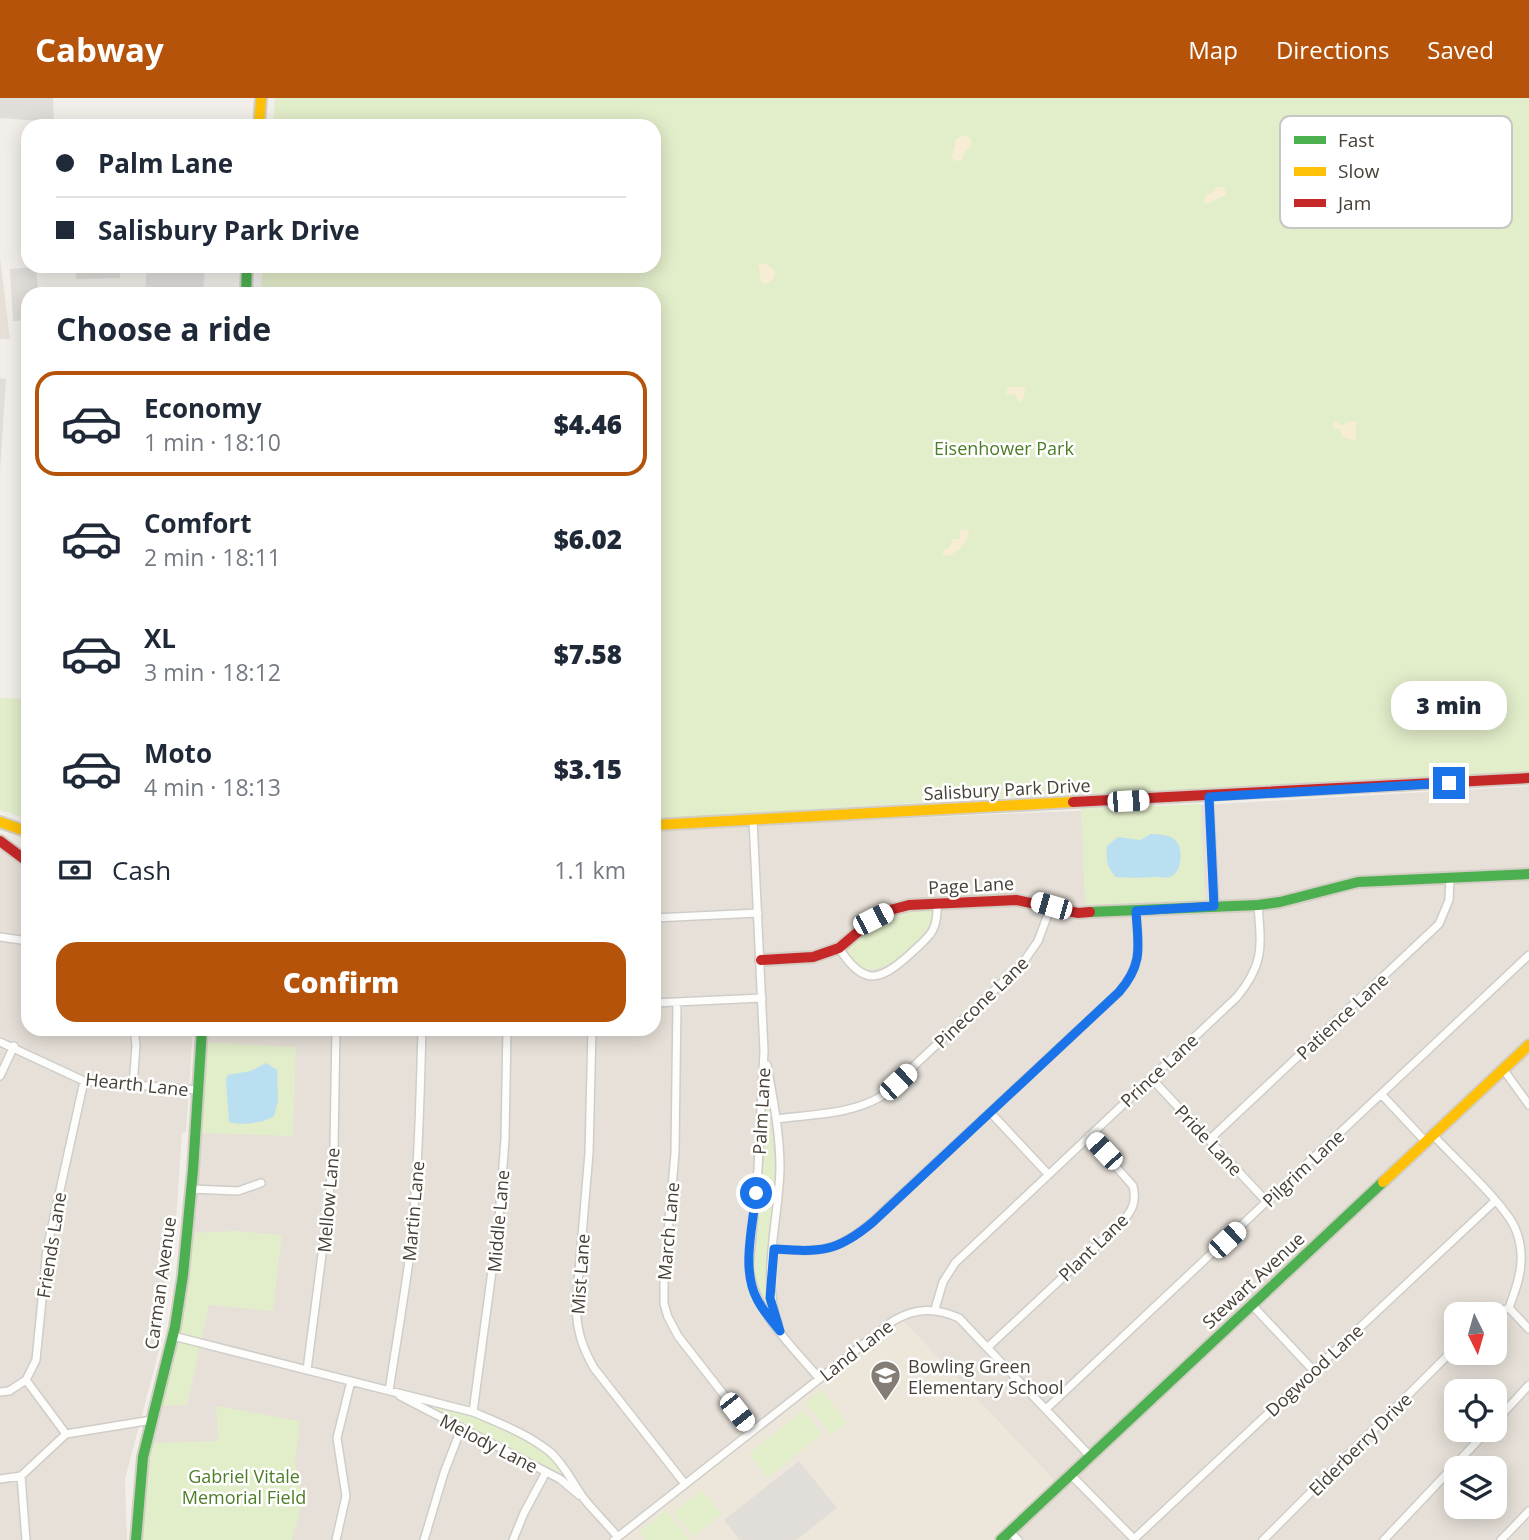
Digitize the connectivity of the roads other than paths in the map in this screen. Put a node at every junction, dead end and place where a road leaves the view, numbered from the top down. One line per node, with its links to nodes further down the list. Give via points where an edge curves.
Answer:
1 (261, 98): 2 (street)
2 (260, 119)
3 (1529, 778): 4 (street, Salisbury Park Drive)
4 (1209, 797): 5 (street, Salisbury Park Drive); 17 (street)
5 (753, 820): 7 (street, Salisbury Park Drive); 19 (street, Palm Lane)
6 (0, 822): 8 (street)
7 (661, 825)
8 (21, 830)
9 (21, 832): 10 (street, via 9,835)
10 (4, 844): 11 (street)
11 (21, 857)
12 (1529, 874): 13 (street, Page Lane)
13 (1450, 878): 15 (street, Page Lane, via 1358,883); 51 (street, Patience Lane, via 1449,901 1439,924)
14 (937, 905): 16 (street, Page Lane, via 1016,900); 23 (street, Page Lane, via 890,910); 23 (street, via 932,934 890,972 861,974)
15 (1258, 905): 17 (street, Page Lane); 41 (street, Prince Lane, via 1261,951 1251,980)
16 (1051, 906): 18 (street, Page Lane, via 1078,913); 48 (street, Pinecone Lane, via 1038,941 1022,964 881,1096 850,1110)
17 (1214, 906): 18 (street, Page Lane)
18 (1136, 911): 47 (street, via 1138,957 1131,978)
19 (758, 913): 20 (street); 25 (street, Palm Lane)
20 (661, 918)
21 (0, 937): 22 (street)
22 (21, 940)
23 (839, 948): 25 (street, Page Lane, via 813,957)
24 (1529, 955): 45 (street, Pilgrim Lane)
25 (761, 960): 26 (street, Palm Lane)
26 (762, 998): 27 (street); 38 (street, Palm Lane)
27 (677, 1002): 28 (street); 79 (street, March Lane, via 675,1153 664,1304 678,1336)
28 (661, 1003)
29 (135, 1036): 43 (street)
30 (201, 1036): 44 (street, Carman Avenue)
31 (336, 1036): 66 (street, Mellow Lane, via 334,1146)
32 (422, 1036): 72 (street, Martin Lane, via 410,1255)
33 (507, 1036): 76 (street, Middle Lane, via 499,1219)
34 (592, 1036): 87 (street, Mist Lane, via 577,1331 594,1368)
35 (0, 1042): 37 (street, Hearth Lane)
36 (1529, 1045): 39 (street, Stewart Avenue)
37 (14, 1046): 40 (street); 42 (street, Hearth Lane)
38 (764, 1051): 48 (street, Palm Lane); 62 (street, Palm Lane, via 749,1266 755,1297)
39 (1503, 1069): 46 (street); 50 (street, Stewart Avenue)
40 (0, 1076)
41 (1151, 1078): 49 (street, Prince Lane); 51 (street, Pride Lane)
42 (83, 1081): 43 (street, Hearth Lane); 69 (street, Friends Lane, via 47,1249 36,1360)
43 (133, 1086): 44 (street, Hearth Lane)
44 (198, 1090): 54 (street, Carman Avenue)
45 (1382, 1095): 50 (street); 55 (street, Pilgrim Lane)
46 (1529, 1105)
47 (990, 1112): 52 (street); 57 (street, via 842,1245 825,1250)
48 (776, 1119): 57 (street, Palm Lane, via 780,1170)
49 (1089, 1136): 52 (street, Prince Lane); 64 (street, Plant Lane, via 1133,1186 1132,1209)
50 (1430, 1139): 56 (street); 58 (street, Stewart Avenue)
51 (1209, 1140): 55 (street, Pride Lane)
52 (1048, 1174): 60 (street, Prince Lane, via 947,1272)
53 (261, 1183): 54 (street, via 238,1191)
54 (191, 1189): 63 (street, Carman Avenue)
55 (1267, 1202): 74 (street, Pilgrim Lane)
56 (1495, 1202): 59 (street, via 1510,1219 1520,1246 1520,1274); 67 (street, Dogwood Lane)
57 (774, 1249): 62 (street, Palm Lane, via 770,1298)
58 (1252, 1305): 67 (street); 82 (street, Stewart Avenue)
59 (1509, 1308): 61 (street)
60 (935, 1309): 64 (street, via 959,1318); 68 (street, Land Lane, via 906,1313)
61 (1529, 1329)
62 (780, 1331): 68 (street, Palm Lane)
63 (173, 1336): 66 (street, Melody Lane); 77 (street, Carman Avenue)
64 (988, 1347): 74 (street)
65 (1444, 1359): 99 (street, Elderberry Drive)
66 (307, 1370): 70 (street, Melody Lane)
67 (1314, 1370): 92 (street, Dogwood Lane)
68 (819, 1378): 79 (street, Land Lane)
69 (26, 1380): 73 (street); 80 (street)
70 (351, 1381): 72 (street, Melody Lane); 95 (street, via 337,1438 346,1496)
71 (1529, 1385): 75 (street)
72 (389, 1391): 76 (street, Melody Lane); 78 (street, Melody Lane)
73 (0, 1392)
74 (1046, 1409): 82 (street)
75 (1507, 1409)
76 (473, 1412): 88 (street, Melody Lane, via 550,1452)
77 (152, 1420): 80 (street); 94 (street, Carman Avenue, via 139,1483)
78 (461, 1429): 83 (street, Melody Lane); 96 (street)
79 (752, 1431): 87 (street, Land Lane)
80 (65, 1434): 85 (street)
81 (1478, 1442): 100 (street)
82 (1090, 1456): 84 (street, Stewart Avenue)
83 (546, 1472): 88 (street, Melody Lane); 97 (street)
84 (1070, 1474): 90 (street, Stewart Avenue); 92 (street)
85 (21, 1476): 86 (street); 93 (street)
86 (0, 1479)
87 (685, 1483): 91 (street, Land Lane)
88 (585, 1500): 91 (street, Melody Lane)
89 (1529, 1511): 101 (street)
90 (1014, 1536): 98 (street, Stewart Avenue)
91 (616, 1538)
92 (1135, 1539)
93 (26, 1540)
94 (136, 1540)
95 (336, 1540)
96 (424, 1540)
97 (513, 1540)
98 (1001, 1540)
99 (1264, 1540)
100 (1384, 1540)
101 (1501, 1540)

